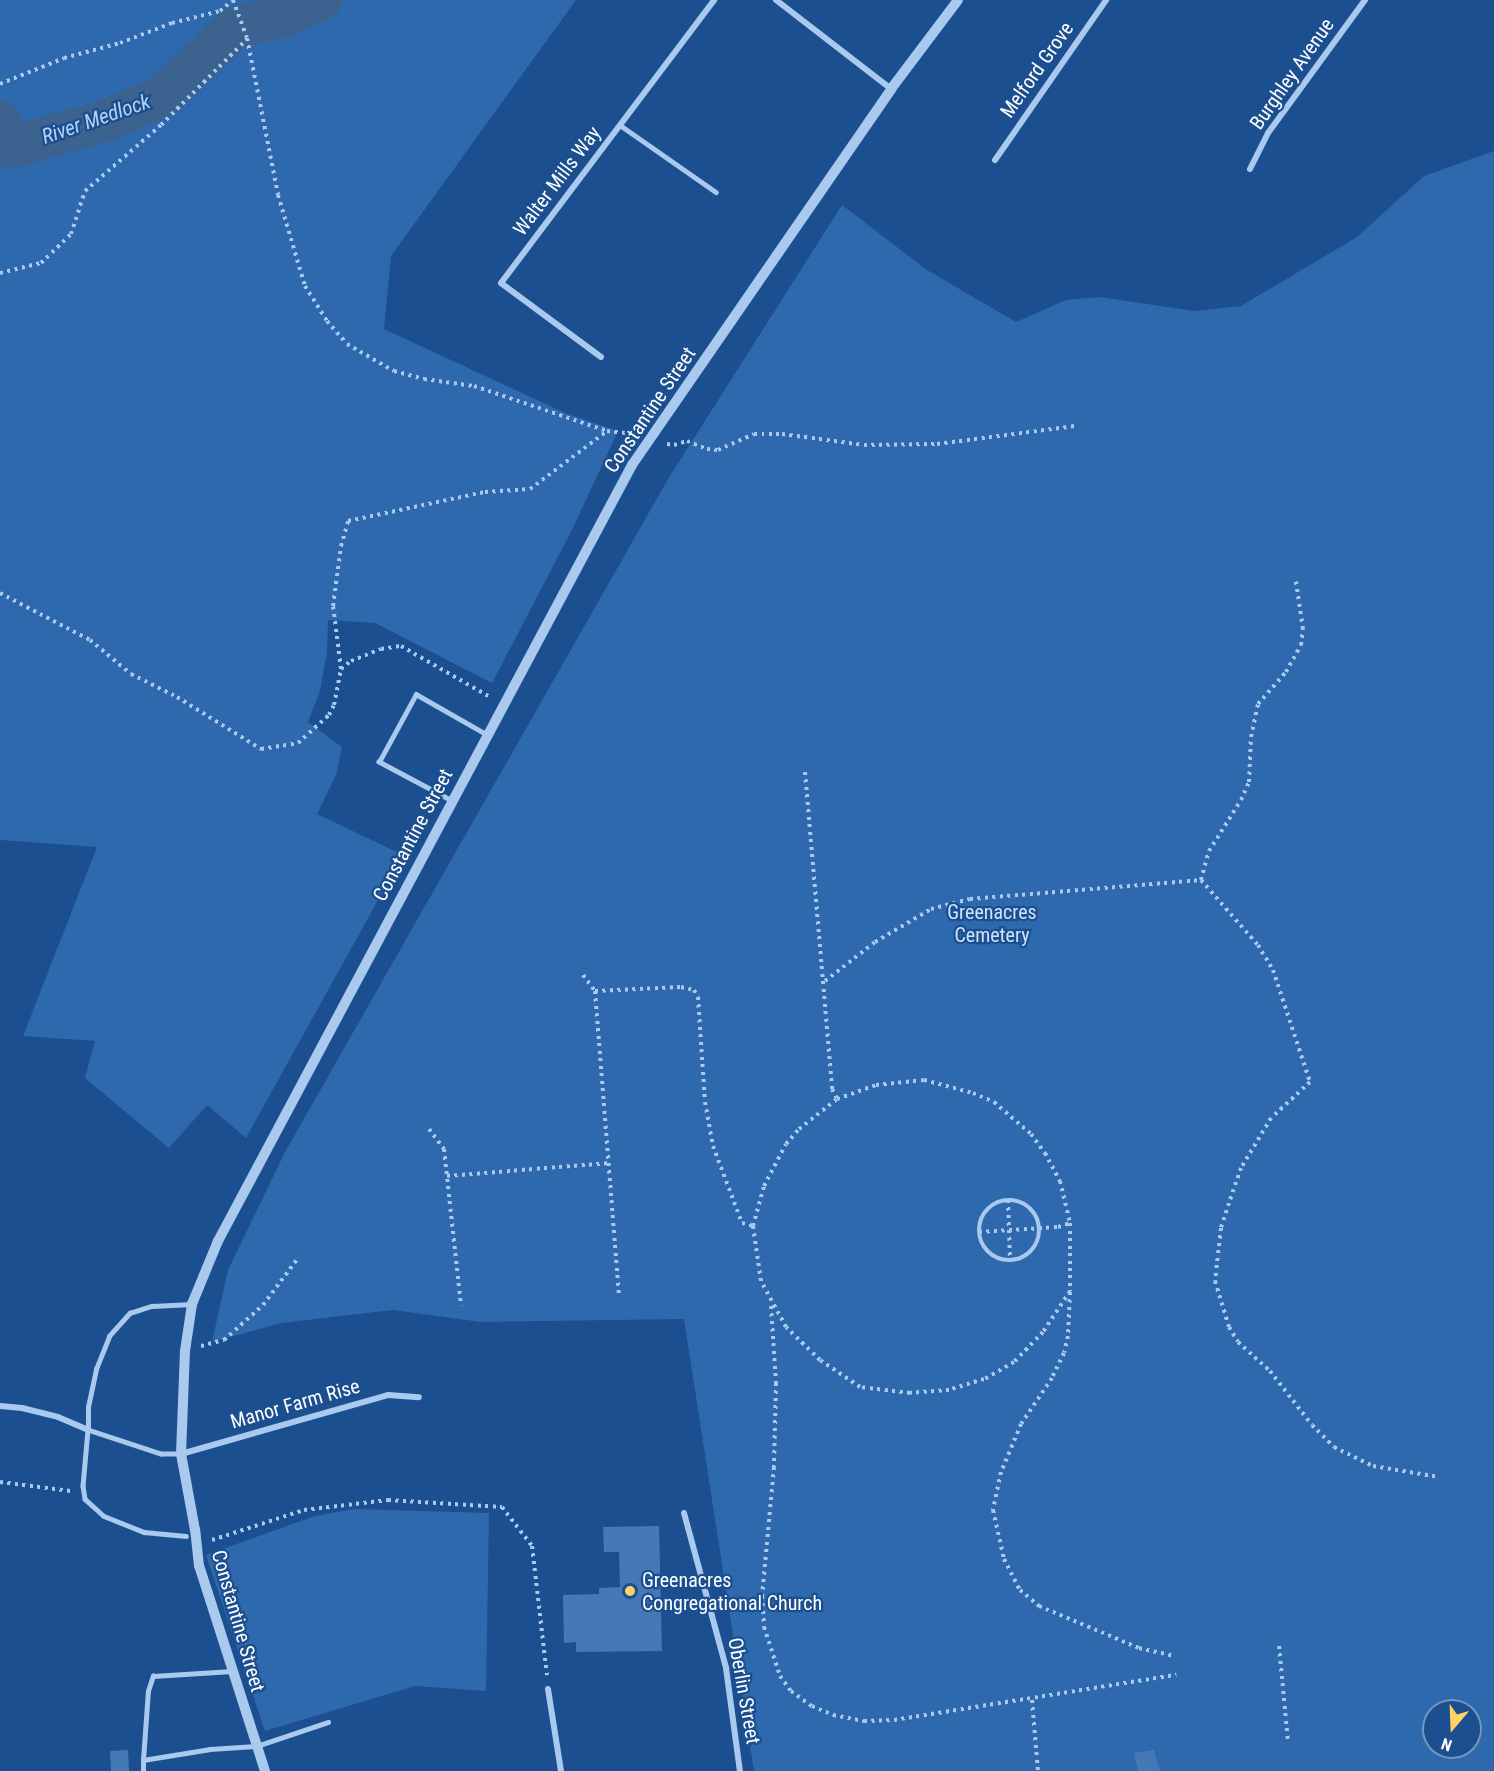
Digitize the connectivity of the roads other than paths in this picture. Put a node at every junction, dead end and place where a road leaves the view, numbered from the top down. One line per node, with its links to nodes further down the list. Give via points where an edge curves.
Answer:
1 (714, 0): 7 (street, Walter Mills Way)
2 (776, 0): 6 (street)
3 (958, 0): 6 (street, Constantine Street)
4 (1107, 0): 8 (street, Melford Grove)
5 (1365, 0): 9 (street, Burghley Avenue, via 1268,133)
6 (891, 89): 12 (street, Constantine Street, via 632,465)
7 (620, 125): 10 (lane); 11 (street, Walter Mills Way, via 501,283)
8 (995, 160)
9 (1251, 169)
10 (716, 192)
11 (601, 357)
12 (488, 735): 13 (street, Constantine Street); 13 (lane, via 416,694 379,762)
13 (452, 801): 14 (street, Constantine Street, via 218,1241)
14 (192, 1304): 17 (lane, via 152,1306 130,1313 109,1336 96,1369); 18 (street, Constantine Street, via 185,1351)
15 (419, 1397): 18 (street, Manor Farm Rise, via 388,1395)
16 (0, 1406): 17 (street, via 58,1417)
17 (88, 1430): 18 (lane, via 161,1454); 20 (lane, via 85,1499 104,1516 144,1532)
18 (181, 1454): 21 (street, Constantine Street, via 199,1566)
19 (684, 1513): 29 (street, Oberlin Street, via 726,1668)
20 (186, 1536)
21 (232, 1671): 24 (street, Constantine Street); 25 (lane, via 153,1676 148,1691)
22 (548, 1689): 28 (street)
23 (328, 1722): 24 (lane)
24 (257, 1746): 25 (lane); 27 (street, Constantine Street)
25 (143, 1760): 26 (lane)
26 (143, 1771)
27 (265, 1771)
28 (561, 1771)
29 (740, 1771)

